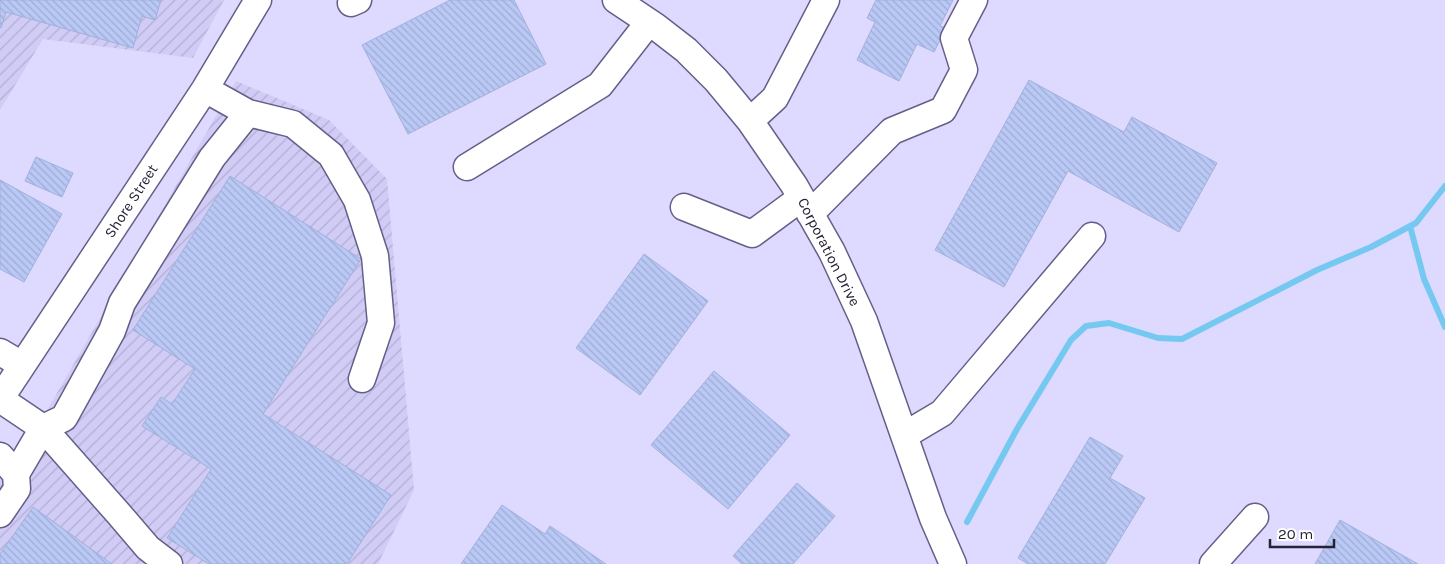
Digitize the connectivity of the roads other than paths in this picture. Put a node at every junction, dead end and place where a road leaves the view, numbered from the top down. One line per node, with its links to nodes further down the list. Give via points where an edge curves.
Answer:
1 (258, 0): 6 (street, Shore Street)
2 (616, 0): 5 (street, Corporation Drive)
3 (826, 0): 8 (street, via 775,98)
4 (974, 0): 10 (street, via 954,38 964,70 943,110 892,130)
5 (649, 22): 8 (street, Corporation Drive, via 686,50); 9 (street, via 600,85)
6 (205, 89): 7 (street); 14 (street, Shore Street)
7 (248, 113): 15 (street, via 292,124 331,155 356,200 376,256 381,322); 17 (street, via 212,158 122,303 112,331 64,418)
8 (750, 121): 10 (street, Corporation Drive)
9 (467, 167)
10 (806, 206): 11 (street, via 752,234); 18 (street, Corporation Drive, via 832,252 864,321)
11 (684, 208)
12 (1092, 236): 18 (street, via 942,412)
13 (0, 352): 14 (street)
14 (22, 365): 16 (street, Shore Street)
15 (362, 379)
16 (0, 399): 17 (street)
17 (43, 428): 19 (street); 22 (street, via 148,548)
18 (905, 435): 23 (street, Corporation Drive)
19 (8, 465): 20 (street, via 17,489)
20 (0, 514)
21 (1255, 517): 24 (street)
22 (169, 564)
23 (953, 564)
24 (1213, 564)

